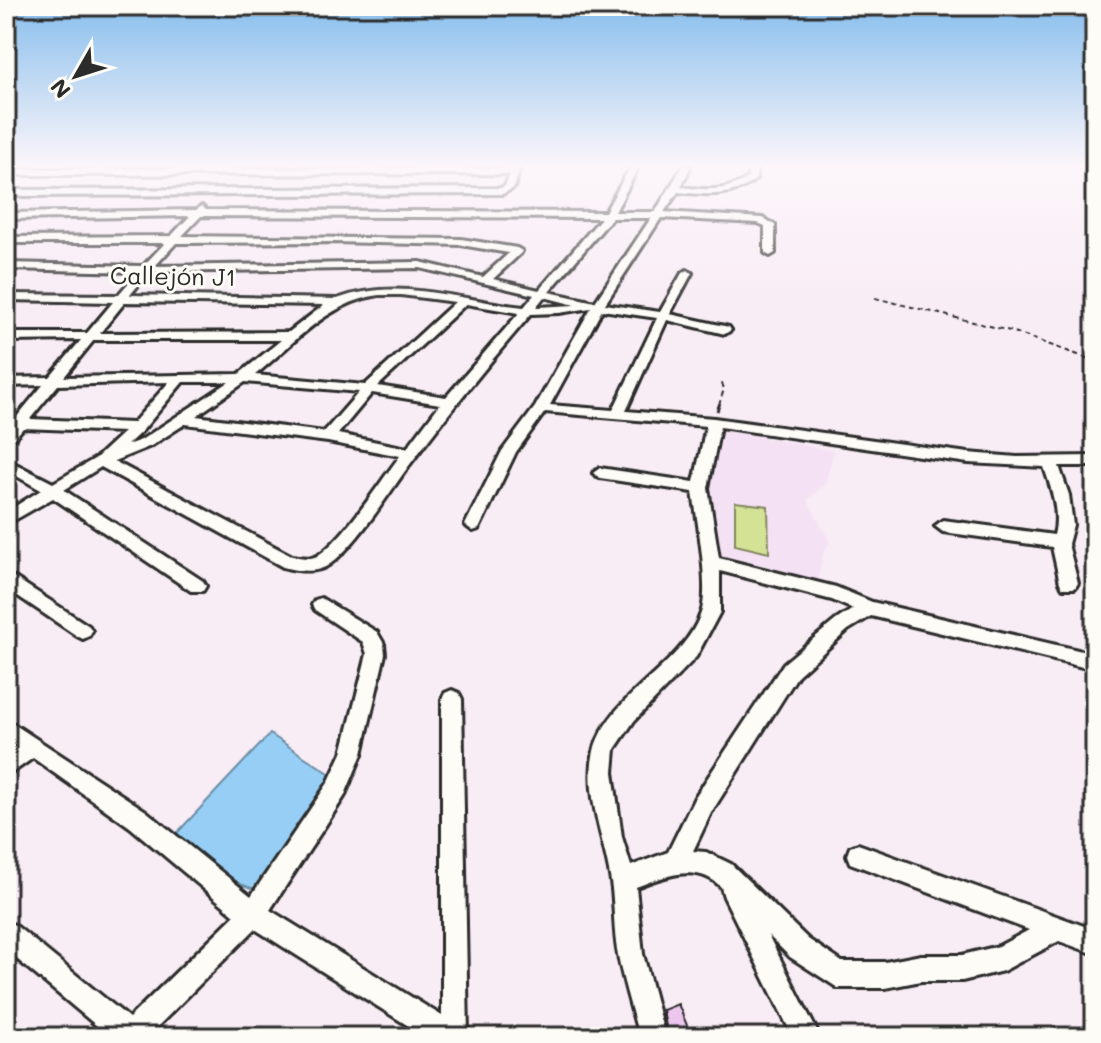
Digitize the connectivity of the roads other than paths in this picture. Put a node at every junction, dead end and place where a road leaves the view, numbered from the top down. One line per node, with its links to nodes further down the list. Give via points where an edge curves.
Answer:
1 (47, 215): 9 (street)
2 (134, 215): 9 (street)
3 (197, 215): 11 (street)
4 (324, 215): 5 (street)
5 (348, 215): 8 (street); 10 (street)
6 (657, 215): 8 (street); 13 (street, via 765,221 770,225); 24 (street)
7 (6, 216): 9 (street)
8 (608, 216): 19 (street)
9 (44, 217): 12 (street)
10 (334, 239): 11 (street); 15 (street); 18 (street, via 461,242 517,251)
11 (176, 240): 12 (street); 16 (street)
12 (9, 242)
13 (770, 253)
14 (6, 266): 16 (street)
15 (319, 267): 16 (street); 18 (street, via 420,265)
16 (146, 269): 21 (street)
17 (687, 273): 26 (street)
18 (486, 280): 19 (street)
19 (540, 292): 24 (street); 25 (street)
20 (6, 297): 21 (street, Callejón J1)
21 (123, 299): 22 (street, Callejón J1); 28 (street)
22 (339, 302): 23 (street, via 393,292); 29 (street)
23 (462, 302): 25 (street); 35 (street)
24 (596, 306): 25 (street); 26 (street); 37 (street)
25 (528, 310): 36 (street)
26 (664, 316): 27 (street); 38 (street)
27 (725, 330)
28 (91, 336): 29 (street); 30 (street); 33 (street)
29 (291, 336): 31 (street)
30 (6, 337)
31 (243, 377): 32 (street); 35 (street); 39 (street)
32 (179, 378): 33 (street); 42 (street)
33 (56, 379): 34 (street); 41 (street)
34 (6, 382)
35 (370, 387): 36 (street); 43 (street)
36 (449, 402): 45 (street)
37 (541, 408): 38 (street); 54 (street, via 509,451)
38 (619, 412): 40 (street)
39 (182, 419): 43 (street); 46 (street, via 146,443)
40 (714, 422): 48 (street, via 968,458); 51 (street)
41 (12, 423): 42 (street); 44 (street)
42 (137, 428): 46 (street)
43 (328, 437): 45 (street)
44 (6, 439)
45 (409, 453): 46 (street, via 346,538 324,560 301,566)
46 (101, 461): 52 (street)
47 (1095, 461): 48 (street)
48 (1050, 462): 56 (street, via 1061,495)
49 (6, 464): 52 (street)
50 (600, 473): 51 (street)
51 (700, 488): 57 (street)
52 (54, 491): 53 (street); 60 (street)
53 (6, 519)
54 (473, 525)
55 (943, 526): 56 (street)
56 (1061, 542): 59 (street)
57 (711, 562): 62 (street, via 836,594); 72 (street, via 711,612 689,651 627,715 605,749 602,772)
58 (6, 579): 63 (street)
59 (1069, 583)
60 (197, 586)
61 (321, 605): 73 (street, via 370,637 376,654 352,754 336,790)
62 (869, 608): 64 (street); 70 (street, via 791,669 703,805)
63 (83, 631)
64 (1095, 662)
65 (452, 699): 78 (street)
66 (6, 728): 67 (street)
67 (32, 746): 68 (street); 73 (street, via 138,819)
68 (6, 767)
69 (858, 855): 74 (street)
70 (676, 861): 71 (street); 72 (street)
71 (723, 872): 74 (street, via 799,948 838,975 962,968 1003,958); 80 (street)
72 (623, 880): 79 (street, via 630,954)
73 (253, 914): 77 (street); 78 (street)
74 (1056, 929): 76 (street)
75 (6, 934): 77 (street)
76 (1095, 942)
77 (130, 1037)
78 (453, 1037)
79 (652, 1037)
80 (807, 1037)

